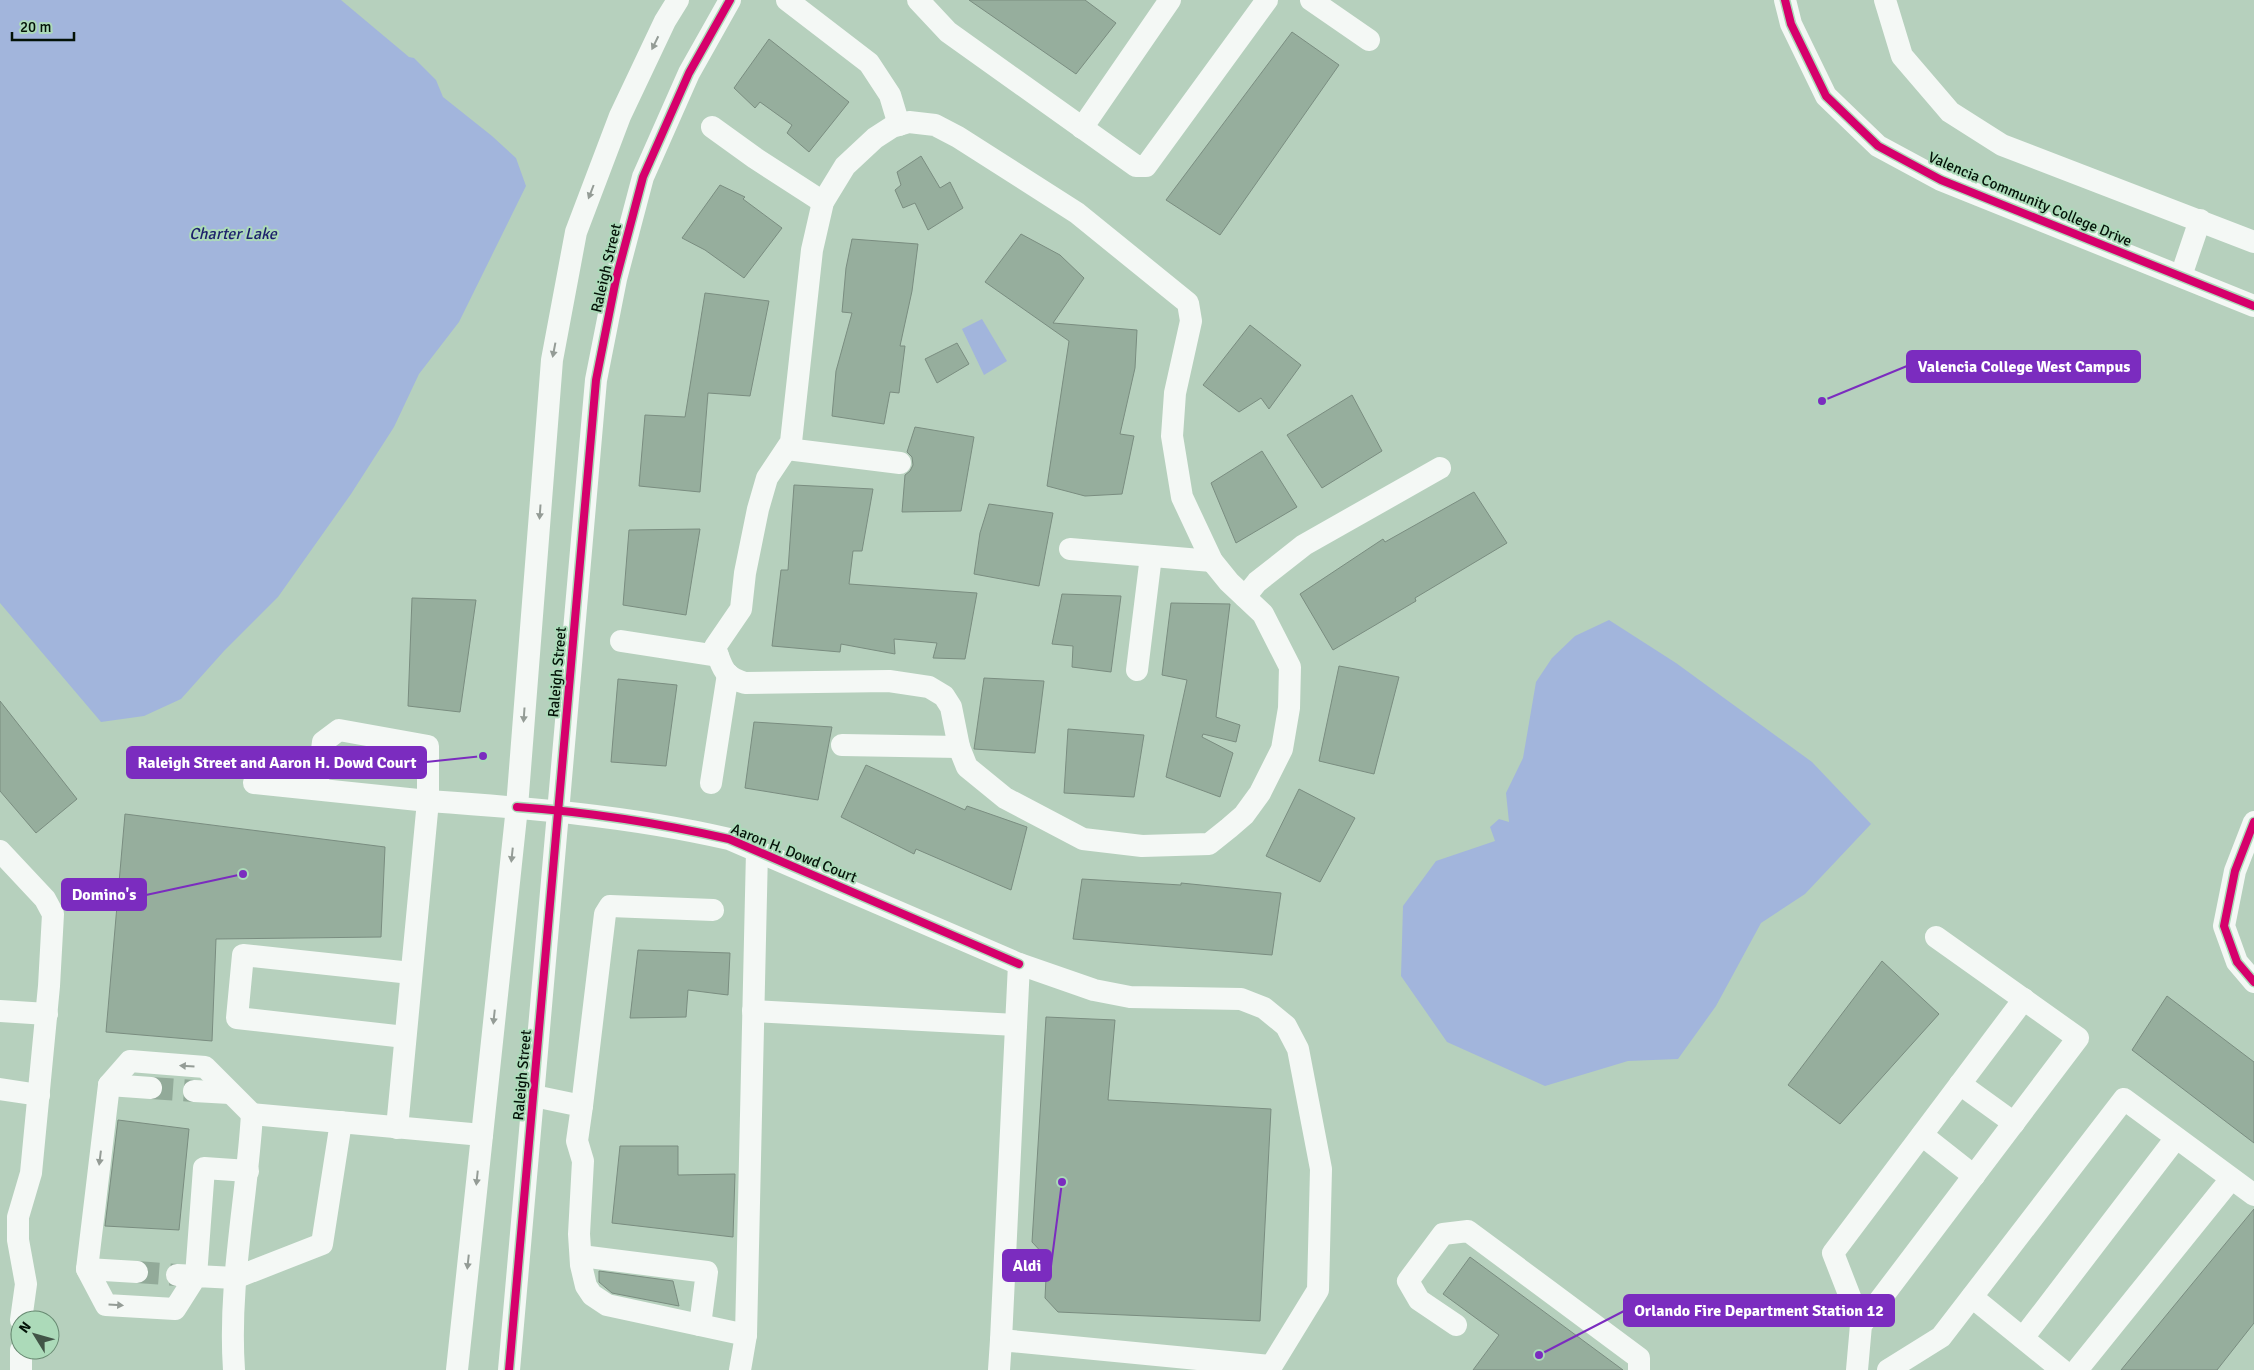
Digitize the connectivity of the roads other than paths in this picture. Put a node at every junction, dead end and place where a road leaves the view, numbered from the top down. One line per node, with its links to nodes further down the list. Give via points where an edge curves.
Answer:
1 (678, 0): 35 (street, Raleigh Street, one-way to 35, via 620,116 576,232 552,360)
2 (730, 0): 36 (street, Raleigh Street, via 689,72 643,177 616,279 596,380)
3 (786, 0): 11 (street, via 869,63 890,95)
4 (918, 0): 13 (street, via 948,32)
5 (1170, 0): 13 (street)
6 (1267, 0): 13 (street, via 1146,166 1136,166)
7 (1310, 0): 10 (street)
8 (1785, 0): 17 (street, Valencia Community College Drive, via 1791,24 1826,96 1878,146 1941,180)
9 (1885, 0): 15 (street, via 1902,56 1950,112 2002,144)
10 (1369, 40)
11 (898, 125): 14 (street, via 875,138 845,166); 24 (street, via 909,122 935,125 958,137 1077,213 1188,303 1191,321 1175,393 1172,436 1182,497)
12 (712, 127): 14 (street)
13 (1082, 128)
14 (823, 202): 19 (street, via 812,250 791,442)
15 (2200, 220): 16 (street); 17 (street)
16 (2254, 242)
17 (2181, 276): 18 (street, Valencia Community College Drive)
18 (2254, 306)
19 (787, 448): 20 (street); 27 (street, via 767,478 758,508 741,609 715,647)
20 (900, 463)
21 (1440, 468): 25 (street, via 1304,545 1256,582)
22 (1070, 548): 23 (street)
23 (1151, 556): 24 (street); 28 (street)
24 (1212, 561): 25 (street)
25 (1245, 597): 30 (street, via 1263,614 1290,667 1289,708 1282,749 1260,793 1244,815 1208,844 1142,846 1083,839 1005,798 966,767)
26 (621, 641): 27 (street)
27 (723, 665): 30 (street, via 731,679 745,683 889,681 929,687 944,696 951,707); 32 (street)
28 (1137, 670)
29 (842, 745): 30 (street)
30 (959, 747)
31 (254, 782): 33 (street, Aaron H. Dowd Court)
32 (711, 783)
33 (317, 789): 34 (street, Aaron H. Dowd Court); 34 (street, via 323,742 339,730 428,746)
34 (428, 800): 35 (street, Aaron H. Dowd Court); 43 (street)
35 (517, 807): 36 (street, Aaron H. Dowd Court); 64 (street, Raleigh Street, one-way to 64)
36 (559, 810): 38 (street, Aaron H. Dowd Court, via 680,828); 58 (street, Raleigh Street)
37 (2254, 822): 44 (street, via 2235,871 2224,926 2237,962)
38 (757, 850): 42 (street, Aaron H. Dowd Court); 47 (street)
39 (0, 851): 48 (street, via 45,899 53,914)
40 (713, 910): 59 (street, via 610,906 605,914)
41 (1936, 937): 45 (street)
42 (1019, 964): 49 (street); 85 (street, Aaron H. Dowd Court, via 1094,990 1130,997 1241,999 1264,1008 1286,1026 1298,1048 1321,1169 1318,1290)
43 (411, 973): 50 (street); 50 (street, via 242,955 236,1018)
44 (2254, 982)
45 (2024, 999): 51 (street); 62 (street, via 2078,1038)
46 (0, 1011): 48 (street)
47 (754, 1011): 49 (street); 82 (street)
48 (47, 1014): 57 (street)
49 (1016, 1024): 84 (street)
50 (405, 1037): 63 (street)
51 (1960, 1084): 62 (street); 65 (street)
52 (109, 1085): 53 (street); 56 (street, one-way to 52, via 205,1067 130,1061); 73 (street, one-way to 73)
53 (151, 1088)
54 (0, 1090): 57 (street)
55 (194, 1091): 56 (street)
56 (230, 1093): 60 (street)
57 (39, 1094): 71 (street, via 31,1173)
58 (534, 1096): 59 (street); 88 (street, Raleigh Street)
59 (582, 1106): 72 (street, via 577,1141 583,1161)
60 (252, 1114): 61 (street); 67 (street)
61 (341, 1122): 63 (street); 76 (street, via 322,1244)
62 (2014, 1123): 68 (street)
63 (397, 1128): 64 (street)
64 (482, 1135): 87 (street, Raleigh Street, one-way to 87)
65 (1922, 1135): 68 (street); 81 (street, via 1833,1253)
66 (2176, 1138): 69 (street); 77 (street, via 2124,1100); 83 (street)
67 (248, 1171): 75 (street, via 204,1168); 76 (street)
68 (1974, 1176): 81 (street)
69 (2231, 1178): 70 (street); 95 (street)
70 (2254, 1195)
71 (9, 1218): 78 (street, via 18,1240 26,1284)
72 (581, 1256): 79 (street, via 586,1286 592,1295 607,1305); 79 (street, via 707,1272)
73 (87, 1269): 74 (street); 75 (street, one-way to 75, via 106,1305 175,1309)
74 (137, 1272)
75 (186, 1276): 76 (street)
76 (235, 1278): 86 (street)
77 (1972, 1297): 83 (street); 93 (street, via 1941,1337)
78 (22, 1310)
79 (700, 1325): 82 (street)
80 (1456, 1325): 91 (street, via 1419,1300 1408,1281 1443,1234 1468,1231 1639,1358)
81 (1861, 1325): 92 (street)
82 (746, 1334): 89 (street)
83 (2023, 1338): 94 (street)
84 (1001, 1340): 85 (street); 90 (street)
85 (1269, 1368)
86 (234, 1370)
87 (456, 1370)
88 (509, 1370)
89 (740, 1370)
90 (999, 1370)
91 (1639, 1370)
92 (1857, 1370)
93 (1888, 1370)
94 (2062, 1370)
95 (2077, 1370)

